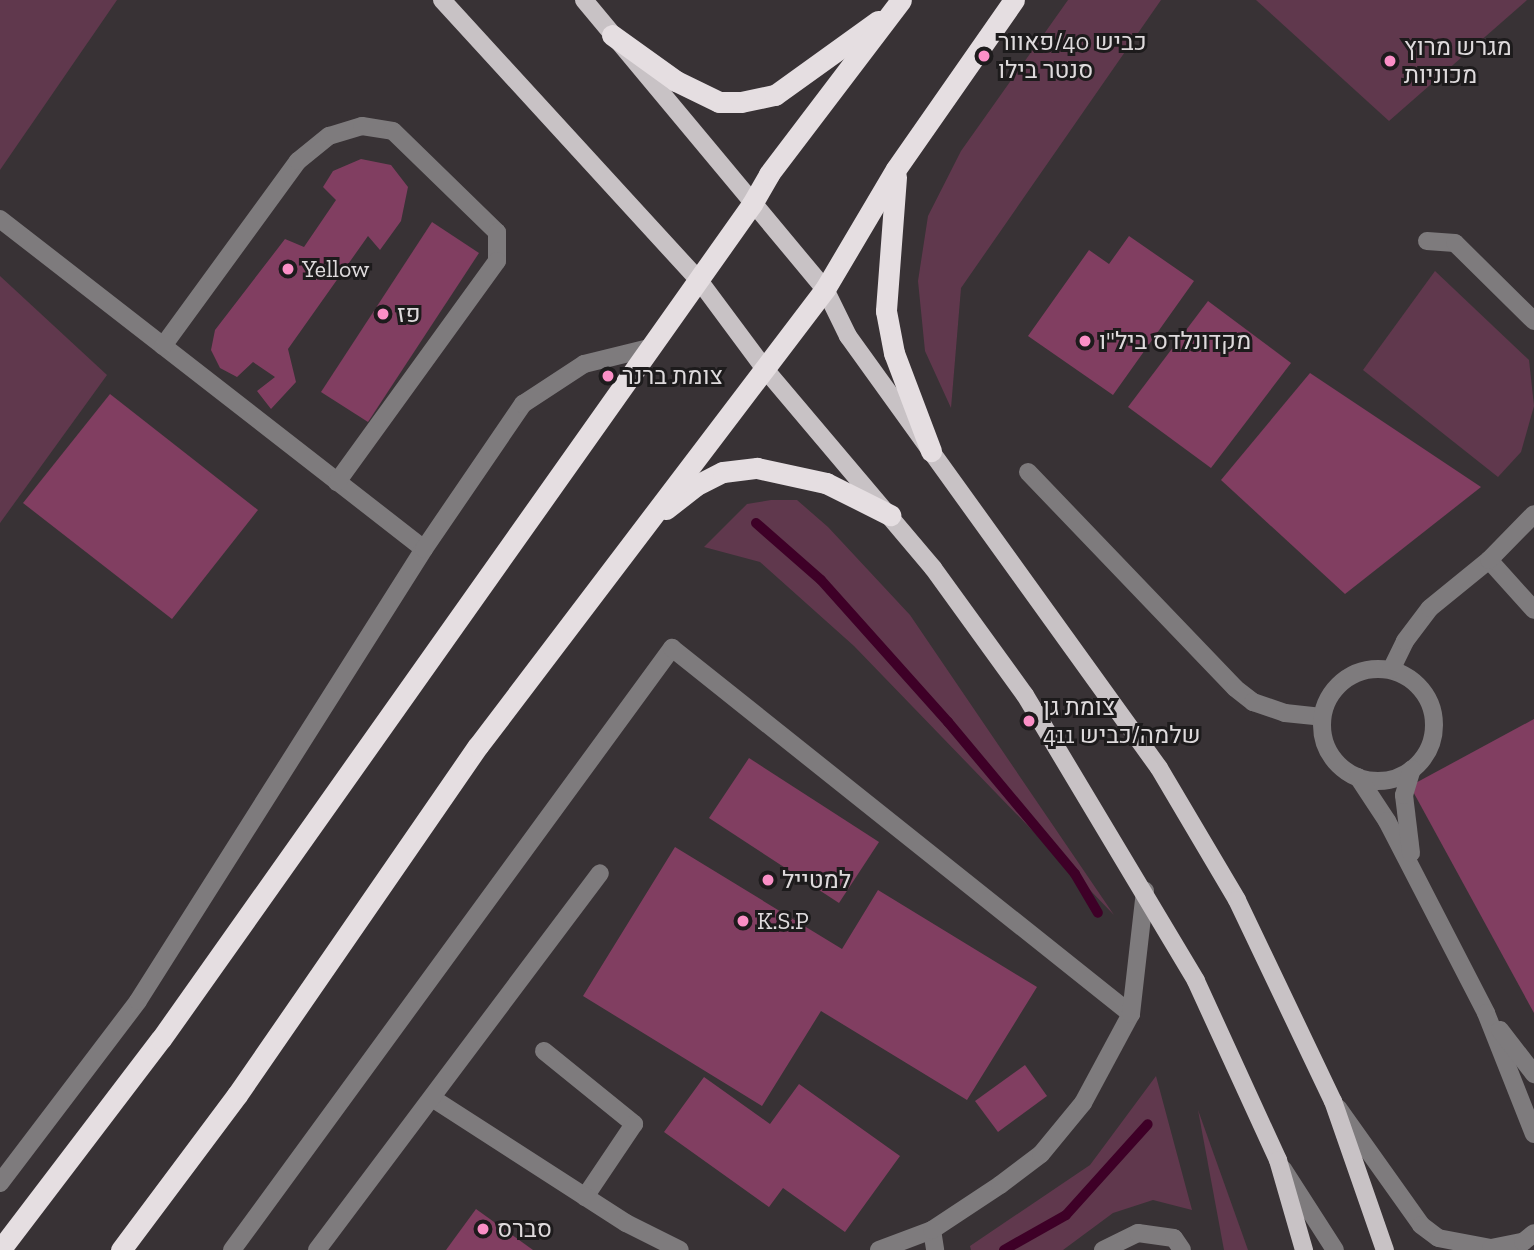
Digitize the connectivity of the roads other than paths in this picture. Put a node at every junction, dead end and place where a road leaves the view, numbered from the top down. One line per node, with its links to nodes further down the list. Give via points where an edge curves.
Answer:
1 (442, 0): 10 (main road)
2 (584, 0): 5 (main road)
3 (1014, 0): 6 (highway)
4 (899, 4): 5 (highway, via 775,95 741,102 719,102 676,81); 7 (highway, via 769,174)
5 (612, 35): 7 (main road)
6 (896, 169): 11 (highway); 16 (highway, via 886,311 894,353)
7 (752, 204): 10 (highway); 11 (main road)
8 (0, 219): 13 (street)
9 (1427, 241): 12 (street, via 1455,243)
10 (698, 279): 14 (highway); 15 (main road)
11 (825, 289): 15 (highway); 16 (main road, via 848,336)
12 (1534, 321)
13 (163, 346): 18 (street); 18 (street, via 298,161 329,136 362,126 393,131 497,232 497,261)
14 (649, 348): 22 (street, via 584,364 523,404); 44 (highway, via 161,1040)
15 (764, 368): 20 (main road); 21 (highway)
16 (931, 451): 37 (main road, via 1097,680 1201,835)
17 (1028, 472): 26 (street, via 1235,688 1253,702 1274,709)
18 (337, 482): 22 (street)
19 (1534, 514): 23 (street)
20 (890, 515): 21 (highway, via 826,483 757,468 723,472 695,486); 31 (main road, via 1025,695)
21 (639, 530): 45 (highway, via 478,746 237,1095)
22 (424, 548): 40 (street, via 138,1001)
23 (1489, 560): 24 (street); 25 (street, via 1430,608 1405,641)
24 (1534, 610)
25 (1391, 670): 26 (street, via 1364,671 1340,684); 27 (street, via 1421,689 1432,713 1432,739)
26 (1322, 717): 28 (street, via 1329,753)
27 (1412, 769): 28 (street, via 1395,778); 30 (street, via 1404,795)
28 (1358, 777): 30 (street)
29 (600, 873): 36 (street)
30 (1418, 880): 32 (street)
31 (1145, 891): 33 (street); 39 (main road, via 1224,1037)
32 (1486, 1013): 35 (street); 38 (street)
33 (1130, 1014): 43 (street, via 1083,1103 1041,1154); 46 (street, via 672,648)
34 (544, 1051): 41 (street, via 634,1124)
35 (1534, 1074)
36 (432, 1098): 41 (street); 47 (street)
37 (1333, 1101): 42 (street, via 1421,1225 1438,1238 1491,1248 1523,1242); 54 (main road)
38 (1534, 1134)
39 (1278, 1160): 52 (main road); 53 (street)
40 (0, 1183)
41 (585, 1197): 48 (street)
42 (1534, 1233)
43 (934, 1242): 49 (street)
44 (0, 1250)
45 (121, 1250)
46 (232, 1250)
47 (317, 1250)
48 (680, 1250)
49 (879, 1250)
50 (1102, 1250): 51 (street, via 1138,1233 1174,1238)
51 (1182, 1250)
52 (1304, 1250)
53 (1335, 1250)
54 (1385, 1250)

